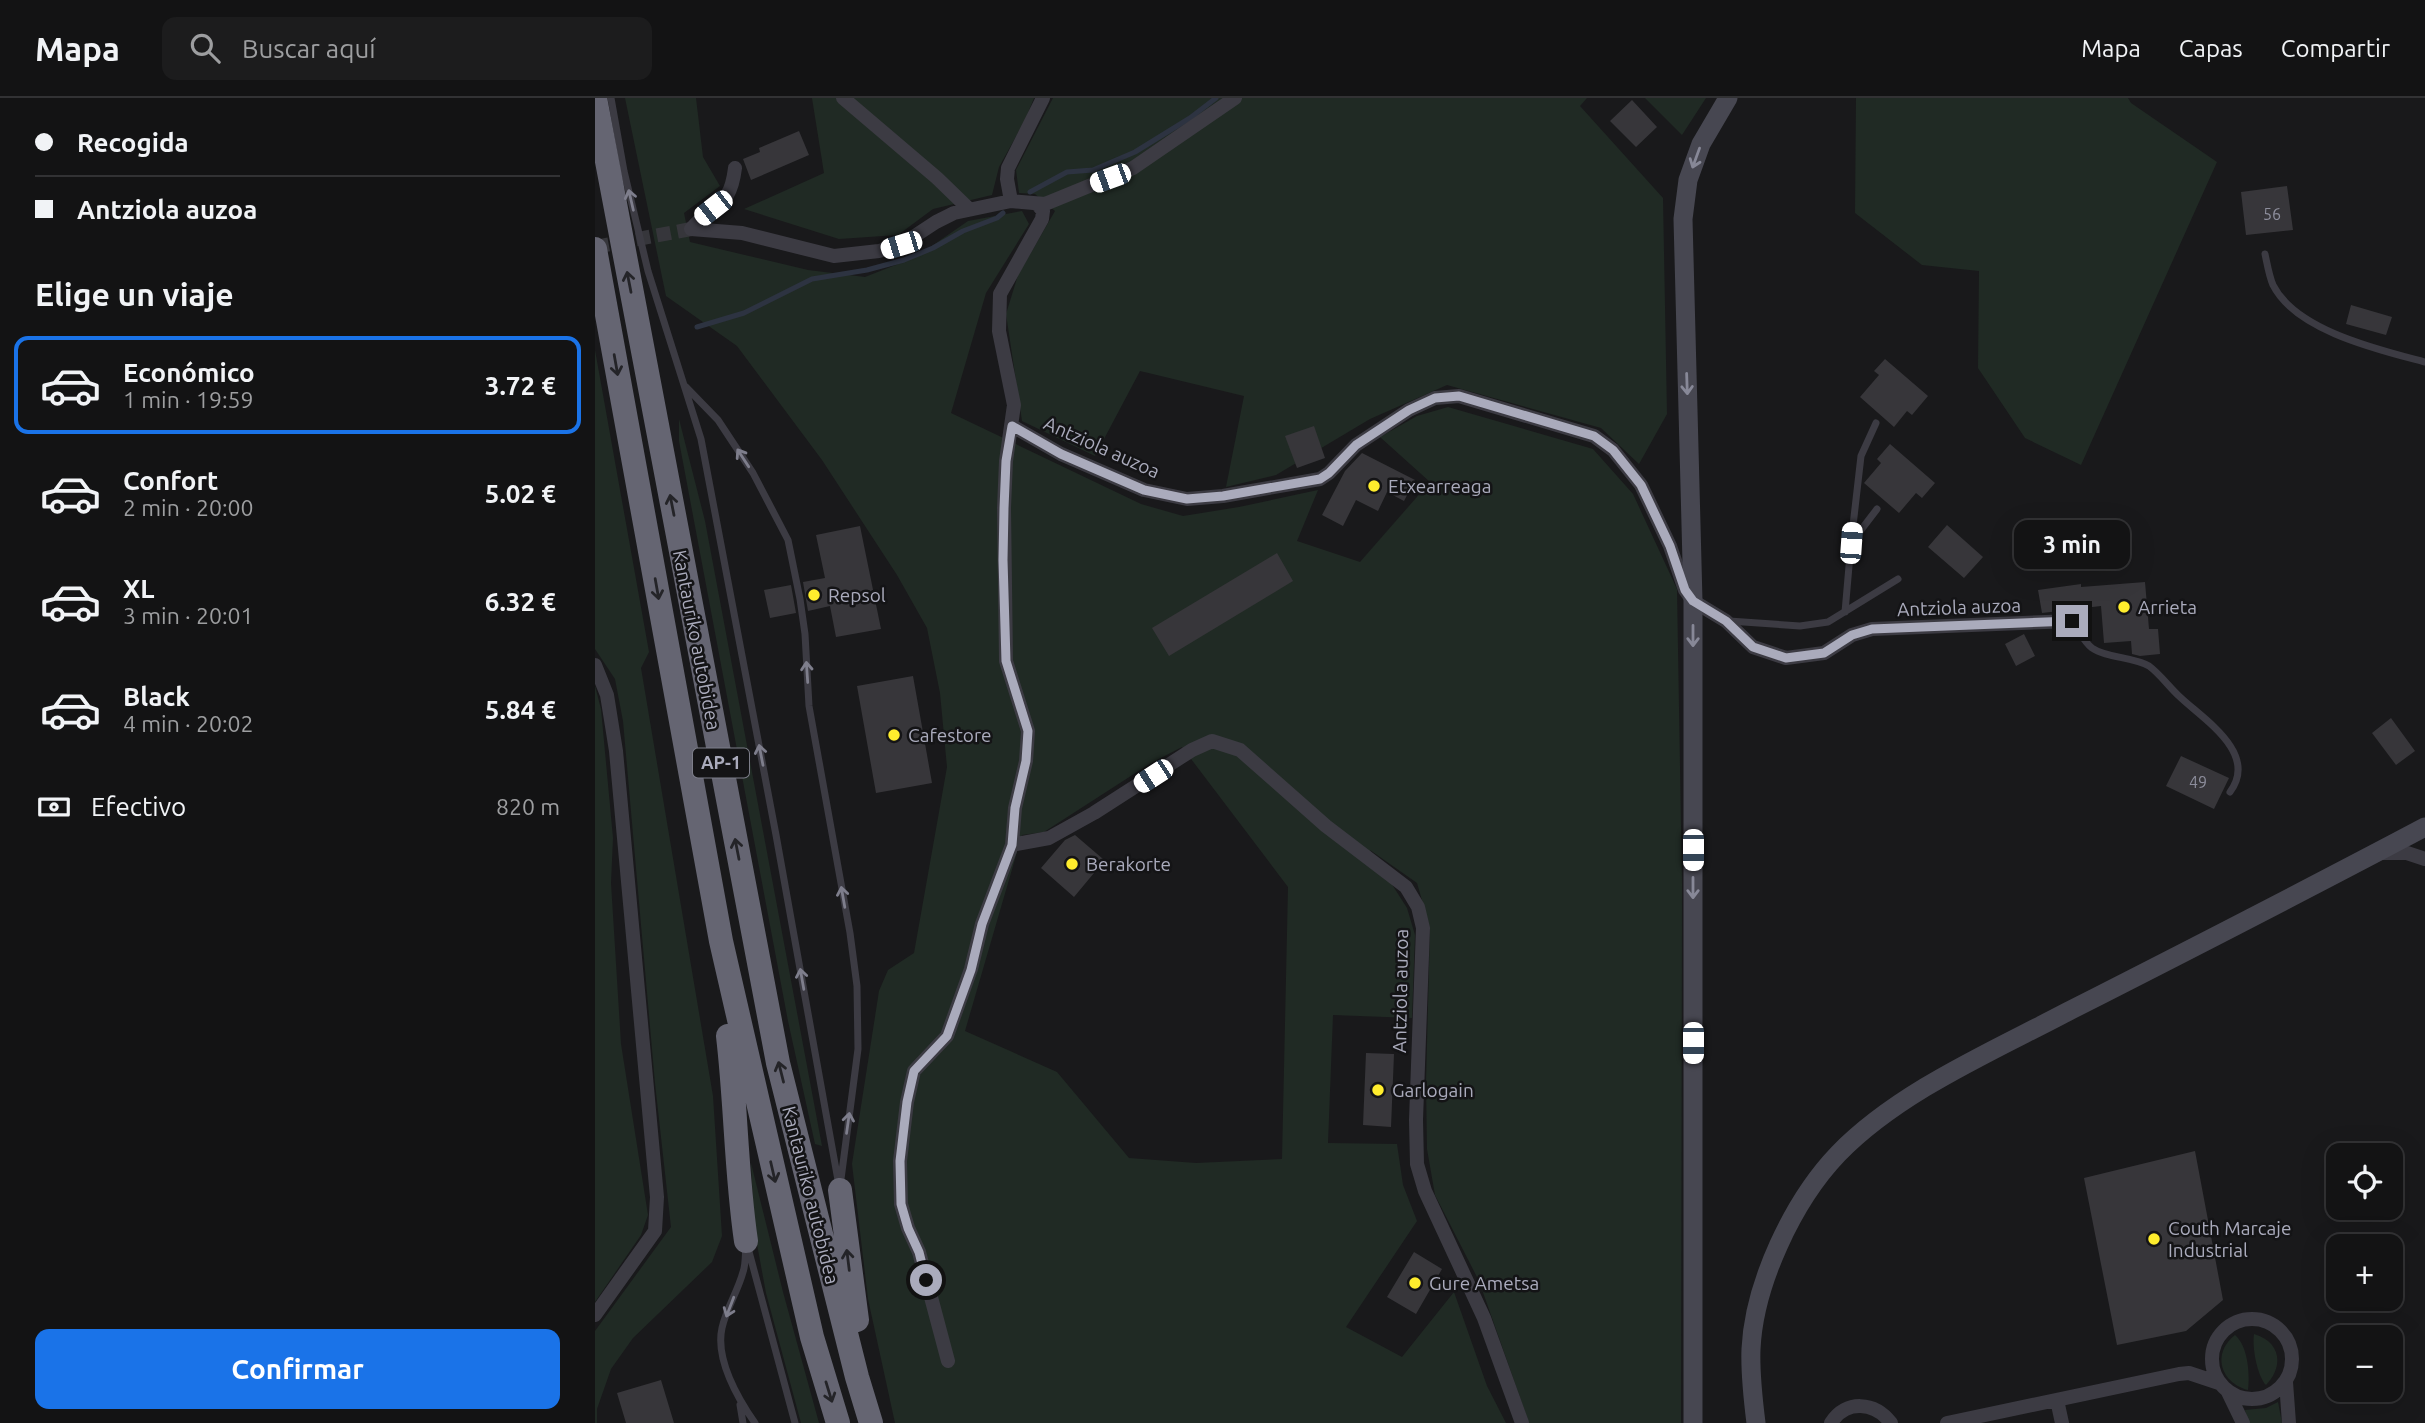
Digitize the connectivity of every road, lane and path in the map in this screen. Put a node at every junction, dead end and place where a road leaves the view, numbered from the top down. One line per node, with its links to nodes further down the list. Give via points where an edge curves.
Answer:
1 (596, 98): 37 (highway, Kantauriko autobidea / AP-1, one-way to 1, via 778,1063)
2 (611, 98): 14 (lane, one-way to 2, via 648,271)
3 (843, 98): 10 (street)
4 (1044, 98): 8 (street, via 1008,168)
5 (1235, 98): 9 (street, via 1133,168)
6 (1728, 98): 20 (main road, one-way to 20, via 1701,144 1688,180 1683,219)
7 (735, 168): 10 (street, via 728,198 691,229 742,233 834,256 854,255 901,245 936,222)
8 (1011, 201): 9 (street); 10 (street)
9 (1038, 205): 16 (street, via 1042,219 1000,294 998,306 1013,392)
10 (969, 209)
11 (595, 249): 30 (highway, Kantauriko autobidea / AP-1, one-way to 30)
12 (2265, 254): 13 (lane, via 2273,285 2289,305 2323,330)
13 (2425, 362)
14 (684, 385): 31 (lane, one-way to 14, via 704,453); 31 (lane, one-way to 14, via 858,1049 857,986 809,706 800,599 788,540 759,484 718,420)
15 (1876, 423): 18 (lane, via 1861,456)
16 (1012, 426): 20 (street, Antziola auzoa, via 1061,454 1144,490 1187,499 1320,479 1356,445 1409,410 1435,398 1459,396 1594,436 1613,450 1641,485); 27 (street, via 1004,521 1006,661 1028,731)
17 (1877, 509): 18 (lane)
18 (1851, 543): 21 (lane)
19 (1898, 579): 21 (lane)
20 (1693, 601): 22 (street, Antziola auzoa); 48 (main road, one-way to 48)
21 (1845, 612): 22 (lane, via 1828,622 1800,626)
22 (1726, 621): 23 (street, Antziola auzoa, via 1753,647 1786,658 1824,653 1852,635 1872,629)
23 (2072, 621): 25 (lane, via 2092,648 2149,666 2218,729 2233,749 2238,768 2237,783)
24 (595, 664): 33 (street, via 607,695 616,751 657,1196 655,1231)
25 (2230, 792)
26 (2425, 827): 28 (main road)
27 (1012, 845): 35 (street, via 947,1036 914,1071 907,1102 900,1161 901,1204 919,1252); 47 (street, Antziola auzoa, via 1049,838 1212,741 1240,750 1326,826 1406,887 1423,928 1417,1164 1484,1318)
28 (2376, 853): 29 (street, via 2407,853); 49 (main road, via 1920,1090 1838,1154 1792,1219 1765,1279 1751,1347)
29 (2425, 859)
30 (720, 941): 32 (highway); 45 (highway, Kantauriko autobidea / AP-1, one-way to 45, via 811,1337)
31 (840, 1191): 37 (highway, one-way to 31, via 858,1326)
32 (746, 1241): 41 (lane, one-way to 41, via 744,1270 720,1340); 44 (lane)
33 (595, 1315)
34 (2213, 1349): 36 (street); 38 (street, via 2231,1324 2245,1319 2271,1323 2289,1340 2293,1354); 39 (street, via 2213,1369)
35 (948, 1362)
36 (2189, 1373): 39 (street); 40 (street)
37 (856, 1377): 46 (highway, Kantauriko autobidea / AP-1)
38 (2286, 1382): 39 (street, via 2259,1399 2244,1399); 55 (street)
39 (2223, 1386): 54 (street)
40 (2057, 1400): 52 (street); 53 (street)
41 (739, 1401): 42 (lane); 43 (lane)
42 (743, 1423)
43 (755, 1423)
44 (795, 1423)
45 (838, 1423)
46 (871, 1423)
47 (1522, 1423)
48 (1693, 1423)
49 (1756, 1423)
50 (1831, 1423): 51 (street, via 1844,1409 1857,1405 1881,1412)
51 (1892, 1423)
52 (1947, 1423)
53 (2062, 1423)
54 (2243, 1423)
55 (2289, 1423)

